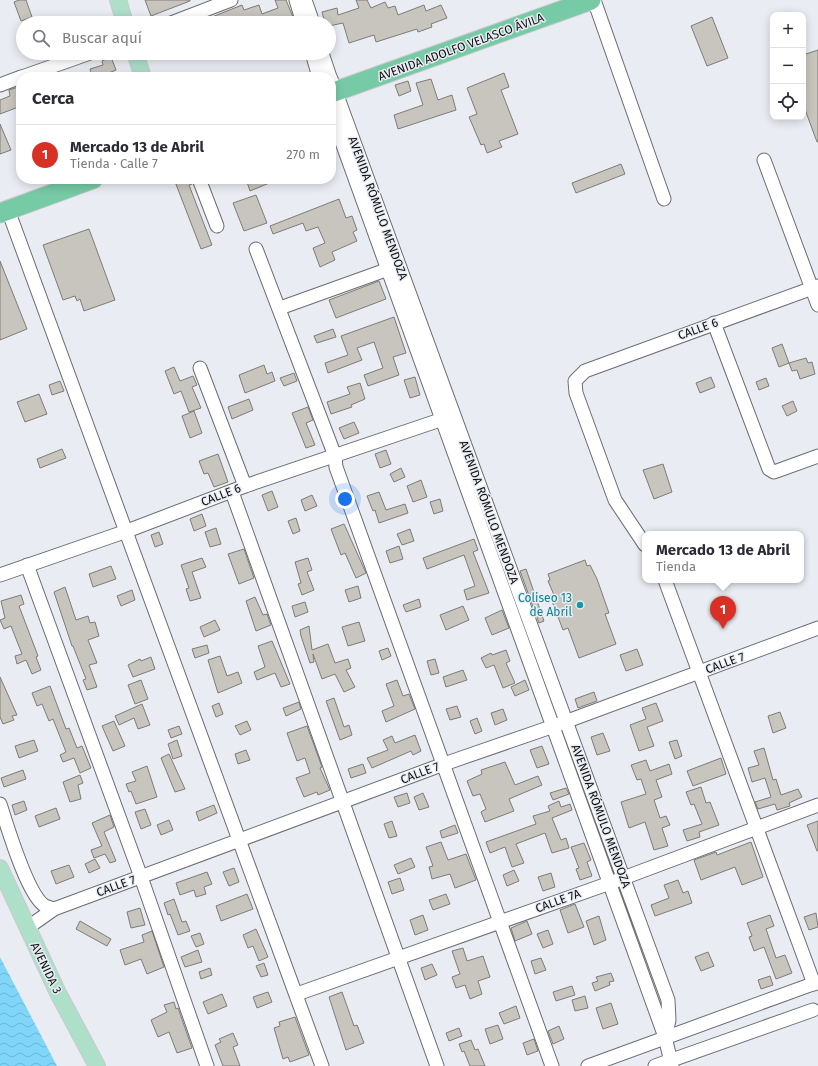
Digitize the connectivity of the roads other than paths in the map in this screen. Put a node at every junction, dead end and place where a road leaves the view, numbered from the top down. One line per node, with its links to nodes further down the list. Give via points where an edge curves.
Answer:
1 (118, 0): 7 (main road)
2 (231, 0): 8 (street)
3 (296, 0): 9 (street)
4 (305, 0): 10 (street)
5 (593, 0): 6 (highway, AVENIDA ADOLFO VELASCO ÁVILA); 27 (street)
6 (568, 4): 20 (highway, AVENIDA ADOLFO VELASCO ÁVILA)
7 (123, 16)
8 (189, 16)
9 (301, 16)
10 (310, 16)
11 (70, 60): 15 (street)
12 (137, 60): 16 (main road)
13 (314, 60): 17 (street)
14 (324, 60): 18 (street, AVENIDA RÓMULO MENDOZA)
15 (36, 72)
16 (141, 72)
17 (318, 72)
18 (328, 72)
19 (16, 79): 21 (street)
20 (336, 84)
21 (0, 85)
22 (336, 97): 31 (street, AVENIDA RÓMULO MENDOZA)
23 (336, 124): 31 (street, AVENIDA RÓMULO MENDOZA)
24 (764, 160): 32 (street)
25 (80, 184): 28 (highway)
26 (201, 184): 29 (street)
27 (664, 200)
28 (4, 212): 42 (street)
29 (217, 226)
30 (256, 249): 34 (street)
31 (394, 267): 34 (street); 37 (street, AVENIDA RÓMULO MENDOZA); 49 (street, AVENIDA RÓMULO MENDOZA)
32 (815, 287): 33 (street); 35 (street, CALLE 6)
33 (818, 305)
34 (280, 308): 38 (street)
35 (714, 323): 39 (street, via 768,469 774,472); 43 (street, CALLE 6, via 585,371 576,381 576,393 615,500)
36 (200, 368): 40 (street)
37 (443, 420): 38 (street, CALLE 6); 49 (street, AVENIDA RÓMULO MENDOZA)
38 (335, 456): 40 (street, CALLE 6); 50 (street, via 336,468)
39 (818, 456)
40 (244, 486): 41 (street, CALLE 6)
41 (232, 492): 42 (street, CALLE 6); 51 (street)
42 (127, 530): 44 (street, CALLE 6); 55 (street)
43 (642, 540)
44 (26, 565): 45 (street, CALLE 6); 57 (street)
45 (0, 575)
46 (666, 583): 48 (street)
47 (818, 628): 48 (street, CALLE 7)
48 (700, 672): 49 (street, CALLE 7); 54 (street)
49 (560, 724): 50 (street, CALLE 7); 58 (street, AVENIDA RÓMULO MENDOZA); 59 (street, AVENIDA RÓMULO MENDOZA)
50 (444, 764): 51 (street, CALLE 7); 61 (street)
51 (343, 802): 55 (street, CALLE 7); 63 (street)
52 (0, 804): 60 (street, via 26,877 44,906)
53 (818, 805): 54 (street, CALLE 7A)
54 (756, 826): 58 (street, CALLE 7A); 64 (street)
55 (240, 840): 57 (street, CALLE 7); 65 (street)
56 (0, 868): 62 (main road, AVENIDA 3)
57 (141, 877): 60 (street, CALLE 7); 70 (street)
58 (623, 878): 59 (street, CALLE 7A); 67 (street, AVENIDA RÓMULO MENDOZA, via 668,1000 669,1020)
59 (610, 883): 61 (street, CALLE 7A); 67 (street, AVENIDA RÓMULO MENDOZA)
60 (54, 909): 62 (street, CALLE 7)
61 (501, 922): 63 (street, CALLE 7A); 73 (street)
62 (27, 928): 69 (main road, AVENIDA 3)
63 (399, 957): 65 (street, CALLE 7A); 72 (street)
64 (816, 983): 67 (street)
65 (297, 994): 71 (street)
66 (813, 1010): 68 (street)
67 (666, 1037): 68 (street, AVENIDA RÓMULO MENDOZA); 74 (street)
68 (671, 1063): 75 (street)
69 (97, 1066)
70 (208, 1066)
71 (322, 1066)
72 (437, 1066)
73 (552, 1066)
74 (588, 1066)
75 (655, 1066)

